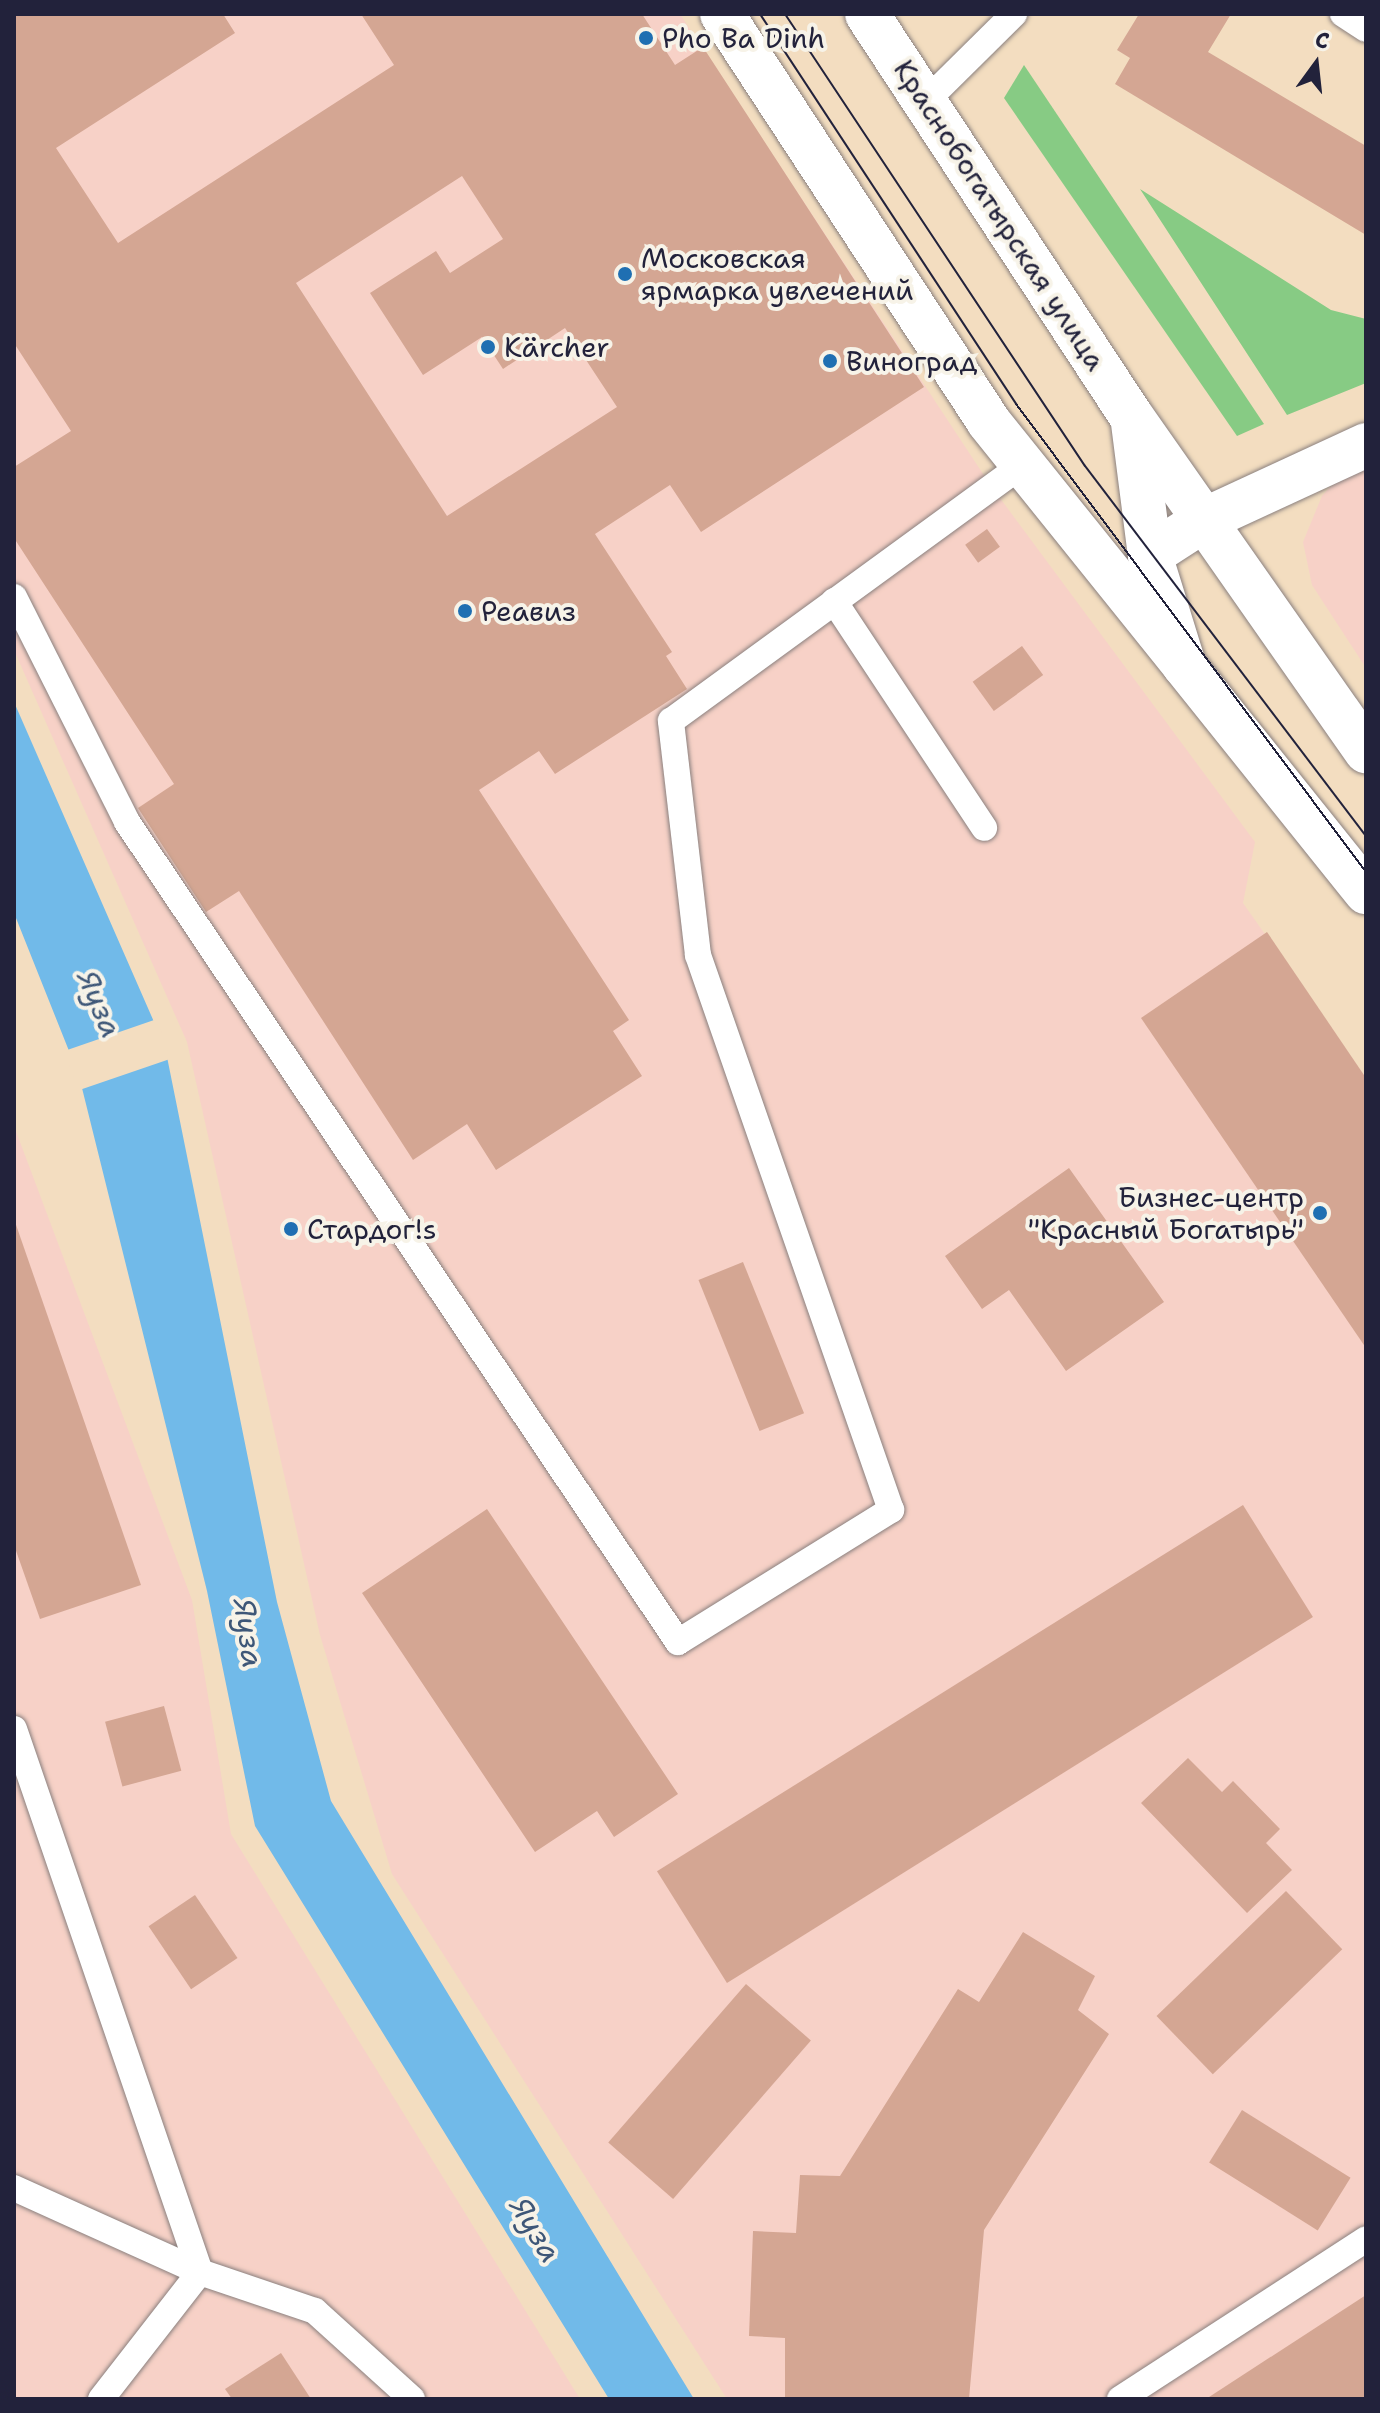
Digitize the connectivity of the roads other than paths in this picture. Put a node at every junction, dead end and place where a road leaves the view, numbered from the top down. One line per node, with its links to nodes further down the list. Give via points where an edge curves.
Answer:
1 (722, 14): 9 (main road)
2 (867, 14): 6 (main road, Краснобогатырская улица)
3 (1014, 14): 6 (lane)
4 (1343, 14): 5 (lane)
5 (1366, 29)
6 (926, 101): 7 (main road, Краснобогатырская улица)
7 (1132, 417): 10 (main road, Краснобогатырская улица); 11 (main road, Краснобогатырская улица)
8 (1366, 445): 10 (main road)
9 (1021, 466): 13 (lane); 14 (main road)
10 (1204, 520): 11 (main road); 15 (main road, Краснобогатырская улица)
11 (1150, 555): 14 (main road, Краснобогатырская улица)
12 (14, 597): 13 (lane, via 127,822 678,1642 891,1510 698,955 671,721)
13 (834, 601): 16 (lane)
14 (1184, 665): 17 (main road, Краснобогатырская улица)
15 (1366, 751)
16 (984, 828)
17 (1366, 892)
18 (14, 1729): 21 (lane)
19 (14, 2188): 21 (lane)
20 (1366, 2239): 24 (lane)
21 (200, 2272): 22 (lane); 23 (lane, via 315,2311)
22 (101, 2399)
23 (412, 2399)
24 (1120, 2399)

